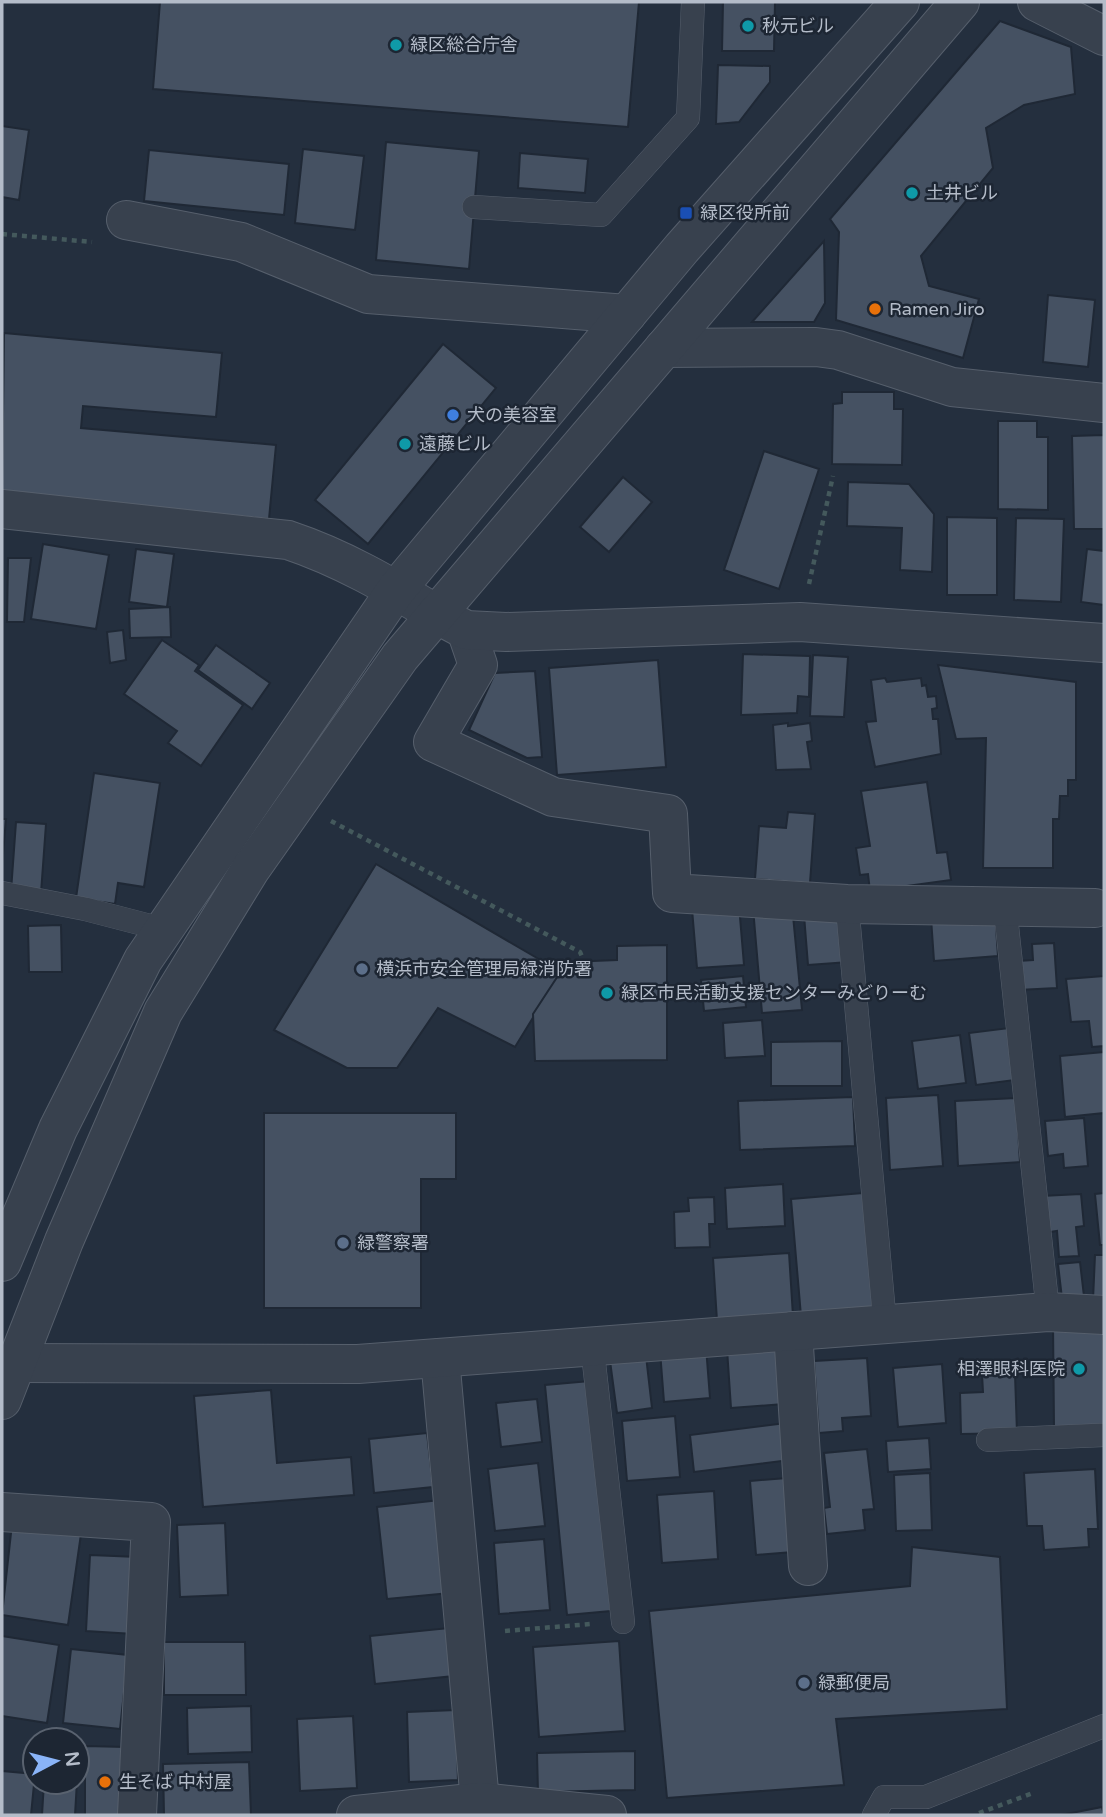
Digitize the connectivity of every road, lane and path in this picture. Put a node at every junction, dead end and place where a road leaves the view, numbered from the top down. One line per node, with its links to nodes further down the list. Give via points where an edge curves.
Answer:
1 (693, 2): 6 (lane, via 688,118 601,215)
2 (900, 2): 8 (street)
3 (960, 2): 9 (street)
4 (1037, 2): 5 (street)
5 (1104, 36)
6 (474, 207)
7 (126, 220): 8 (street, via 241,242 368,294)
8 (627, 314): 13 (street)
9 (664, 348): 10 (street, via 816,347 952,387); 14 (street)
10 (1104, 403)
11 (833, 476): 15 (path)
12 (2, 509): 13 (street, via 288,540 324,552)
13 (396, 590): 14 (street); 22 (street)
14 (451, 622): 15 (street, via 506,632); 19 (street, via 478,665 433,742 553,797 668,814 672,893); 31 (street, via 392,668 250,870 163,1012)
15 (800, 622): 16 (street)
16 (1104, 643)
17 (330, 821): 23 (path, via 580,952)
18 (2, 893): 22 (lane)
19 (847, 904): 21 (street); 27 (lane)
20 (1101, 904): 21 (street)
21 (1005, 907): 25 (lane)
22 (162, 929): 24 (street, via 58,1129)
23 (584, 961)
24 (2, 1262)
25 (1048, 1312): 26 (street); 27 (street)
26 (1104, 1315)
27 (885, 1324): 28 (street)
28 (793, 1331): 29 (street); 36 (street)
29 (592, 1345): 30 (street); 37 (lane)
30 (440, 1358): 31 (street, via 358,1364); 38 (street)
31 (14, 1363): 32 (street)
32 (2, 1400)
33 (1104, 1435): 34 (lane)
34 (988, 1440)
35 (2, 1512): 42 (street, via 151,1522)
36 (808, 1566)
37 (623, 1622): 38 (path)
38 (466, 1634): 40 (street)
39 (1104, 1726): 45 (lane, via 926,1797 884,1797)
40 (480, 1802): 41 (street); 44 (street)
41 (438, 1811): 43 (street)
42 (137, 1815)
43 (356, 1815)
44 (607, 1815)
45 (874, 1815)

